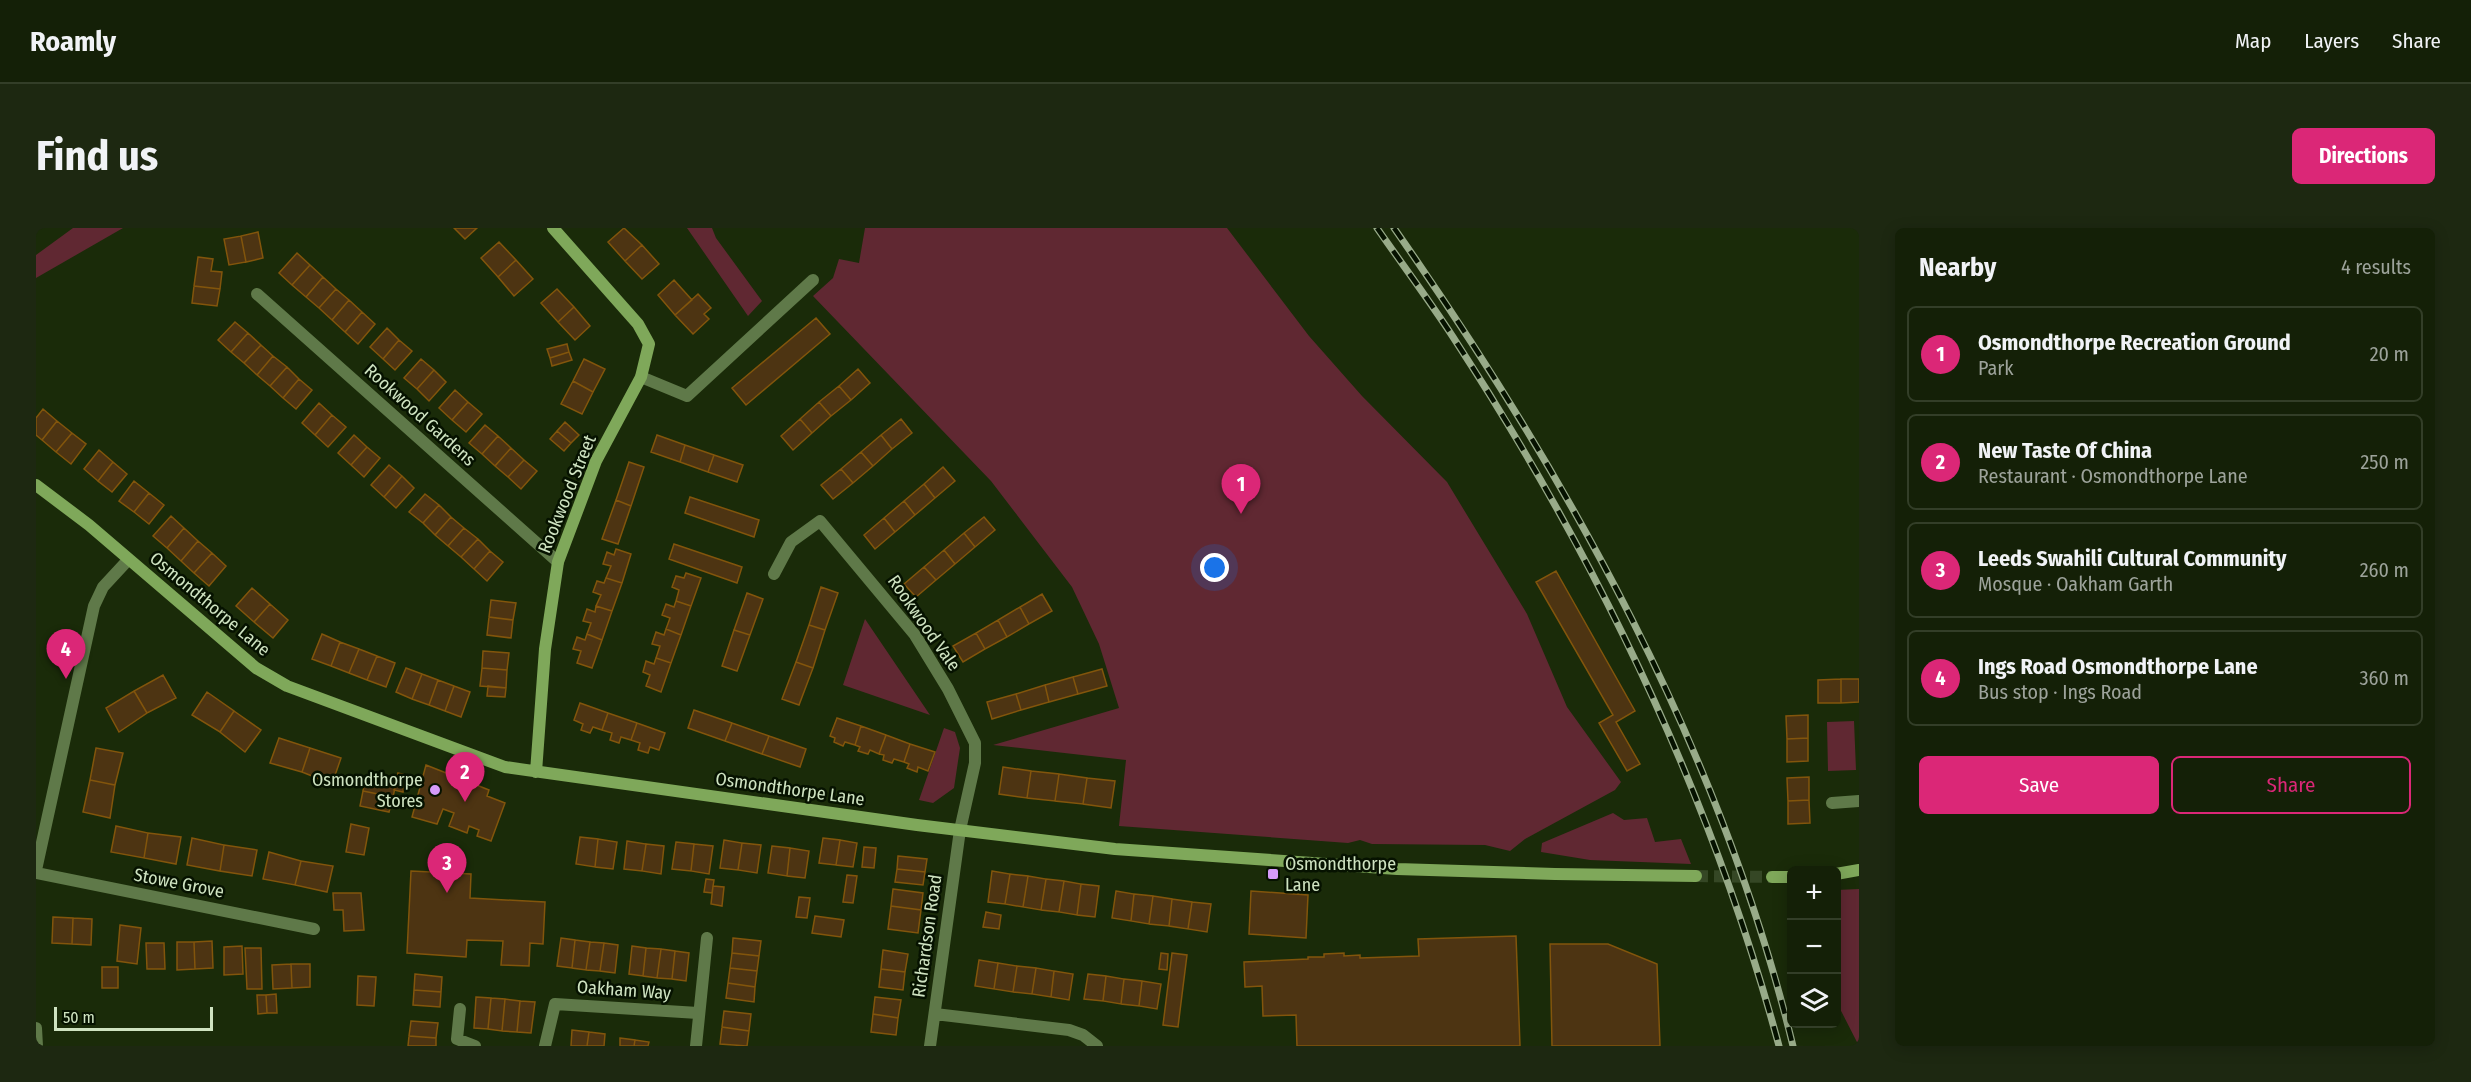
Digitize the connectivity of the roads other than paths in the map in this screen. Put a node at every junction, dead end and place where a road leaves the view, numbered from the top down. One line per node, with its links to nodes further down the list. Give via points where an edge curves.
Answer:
1 (553, 228): 4 (street, Rookwood Street, via 638,324 649,344)
2 (813, 280): 4 (street, via 687,396)
3 (257, 294): 7 (street, Rookwood Gardens)
4 (641, 377): 7 (street, Rookwood Street, via 596,461)
5 (36, 485): 6 (street, Osmondthorpe Lane)
6 (128, 560): 9 (street, Osmondthorpe Lane, via 256,668 287,686 477,758); 14 (street, via 103,587 94,606)
7 (558, 562): 9 (street, Rookwood Street, via 545,649)
8 (774, 574): 12 (street, Rookwood Vale, via 790,542 820,520 915,635 975,743 975,763)
9 (536, 772): 12 (street, Osmondthorpe Lane)
10 (1859, 801): 11 (street)
11 (1832, 802)
12 (960, 830): 16 (street, Osmondthorpe Lane, via 1115,849 1397,869); 23 (street, Richardson Road)
13 (1859, 870): 15 (street)
14 (36, 871): 19 (street, Stowe Grove)
15 (1841, 873)
16 (1696, 876)
17 (1772, 877): 18 (street)
18 (1787, 877)
19 (314, 929)
20 (707, 938): 22 (street)
21 (460, 1009): 26 (street, via 457,1039)
22 (698, 1013): 27 (street, Oakham Way, via 555,1004); 28 (street)
23 (935, 1014): 29 (street, Richardson Road); 30 (street, via 1070,1030)
24 (36, 1028): 25 (street)
25 (37, 1046)
26 (476, 1046)
27 (545, 1046)
28 (696, 1046)
29 (930, 1046)
30 (1097, 1046)

